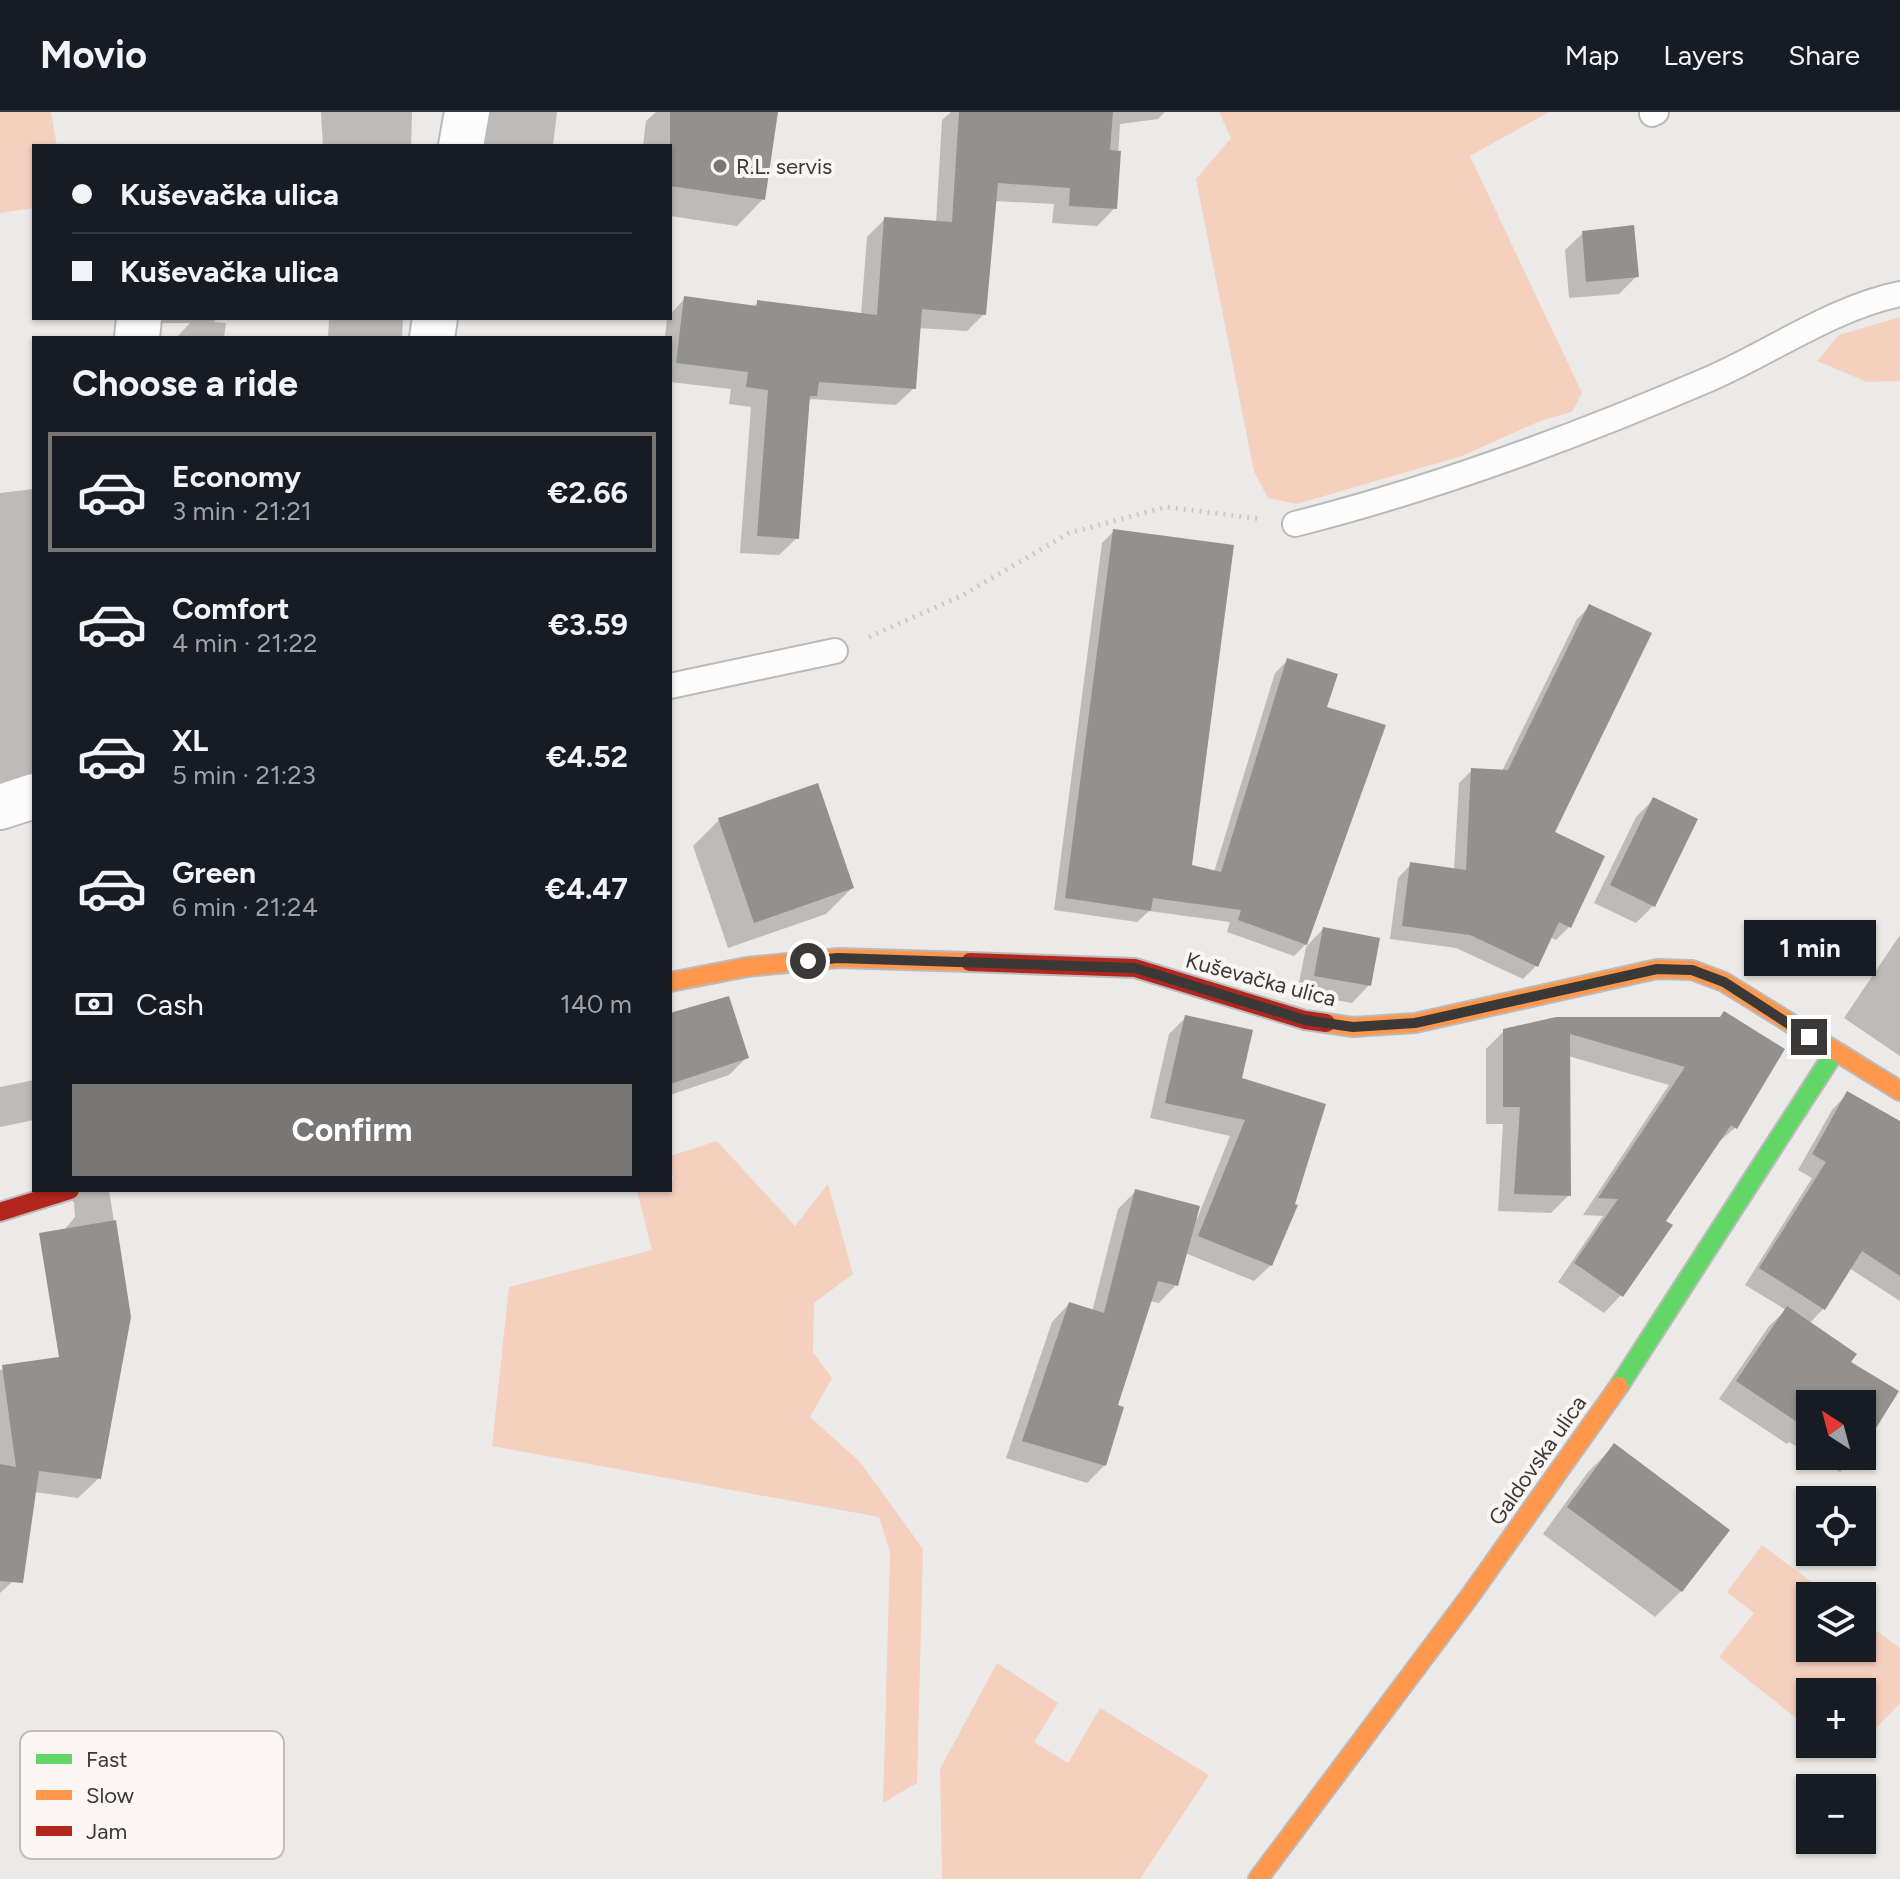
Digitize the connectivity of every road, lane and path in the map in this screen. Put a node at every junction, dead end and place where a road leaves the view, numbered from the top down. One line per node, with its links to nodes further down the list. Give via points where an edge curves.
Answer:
1 (467, 112): 2 (street)
2 (461, 144)
3 (1900, 294): 4 (lane, via 1852,309 1755,360 1505,463)
4 (1295, 524): 5 (path, via 1166,507 1069,533 961,596)
5 (835, 651): 6 (lane)
6 (672, 686)
7 (32, 797): 8 (street)
8 (0, 807)
9 (672, 982): 10 (street, Kuševačka ulica, via 838,958 1135,968 1305,1020 1353,1027 1415,1023 1657,969 1692,970 1724,982)
10 (1834, 1053): 11 (street, Kuševačka ulica); 14 (street, Galdovska ulica, via 1618,1387)
11 (1900, 1091)
12 (64, 1192): 13 (street)
13 (0, 1212)
14 (1258, 1879)

